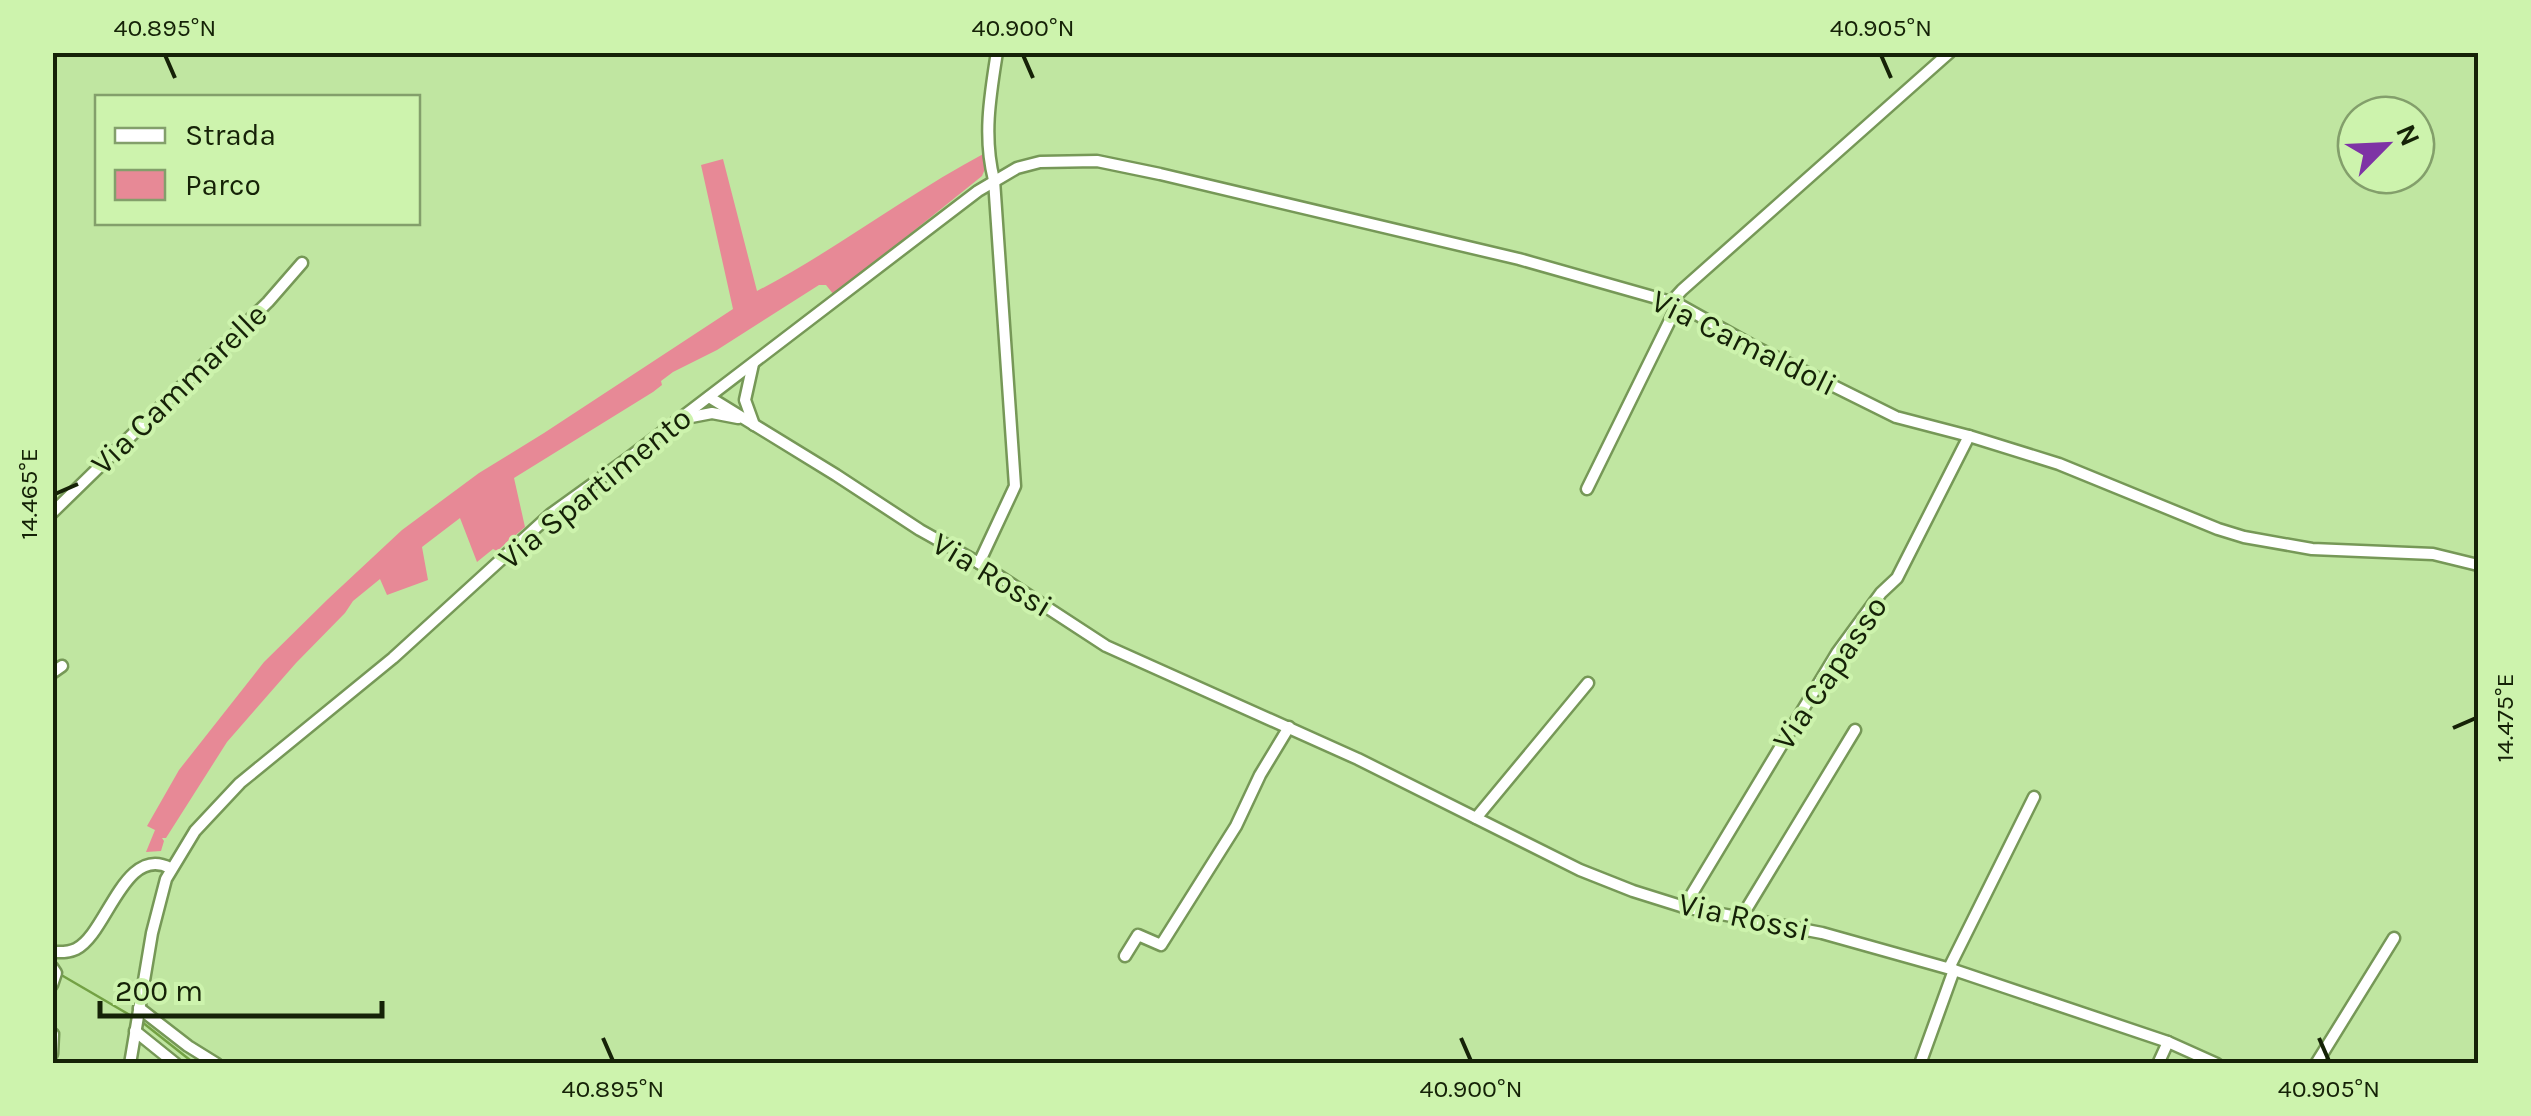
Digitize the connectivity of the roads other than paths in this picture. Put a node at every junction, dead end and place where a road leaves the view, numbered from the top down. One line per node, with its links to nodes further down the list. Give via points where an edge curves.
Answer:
1 (997, 52): 3 (street, via 986,135)
2 (1950, 52): 5 (street)
3 (998, 178): 5 (street, Via Camaldoli, via 1040,162 1096,162 1482,250); 6 (street, Via Spartimento); 13 (street, via 1014,486)
4 (302, 263): 12 (street, Via Cammarelle)
5 (1676, 302): 10 (street, Via Camaldoli, via 1896,417); 11 (street)
6 (753, 364): 7 (street, Via Spartimento); 9 (street, via 745,400)
7 (709, 397): 8 (street, Via Spartimento); 9 (street, Via Rossi)
8 (680, 420): 9 (street, via 712,413); 20 (street, Via Spartimento, via 551,514 394,658 240,783 195,831)
9 (749, 422): 13 (street, Via Rossi)
10 (1969, 436): 14 (street, Via Camaldoli, via 2244,537 2312,549 2433,554); 21 (street, Via Capasso, via 1896,578 1837,652)
11 (1586, 490)
12 (52, 512)
13 (979, 563): 16 (street, Via Rossi, via 1106,646)
14 (2478, 565)
15 (1588, 684): 19 (street)
16 (1289, 727): 19 (street, Via Rossi); 25 (street, via 1160,946 1138,935)
17 (1855, 730): 22 (street)
18 (2034, 796): 27 (street)
19 (1476, 818): 21 (street, Via Rossi, via 1580,870)
20 (168, 874): 24 (street, via 132,874 86,942); 29 (street, Via Spartimento)
21 (1684, 907): 22 (street, Via Rossi)
22 (1740, 918): 27 (street, Via Rossi)
23 (2394, 938): 40 (street)
24 (52, 952)
25 (1125, 956)
26 (52, 967): 28 (street)
27 (1952, 969): 32 (street, Via Rossi); 37 (street)
28 (52, 985)
29 (139, 1010): 30 (street, Via Spartimento); 36 (street)
30 (136, 1029): 34 (street, Via Spartimento); 35 (street)
31 (53, 1034): 33 (street)
32 (2168, 1042): 38 (street); 39 (street, Via Rossi)
33 (52, 1054)
34 (130, 1064)
35 (176, 1064)
36 (217, 1064)
37 (1920, 1064)
38 (2158, 1064)
39 (2217, 1064)
40 (2316, 1064)

